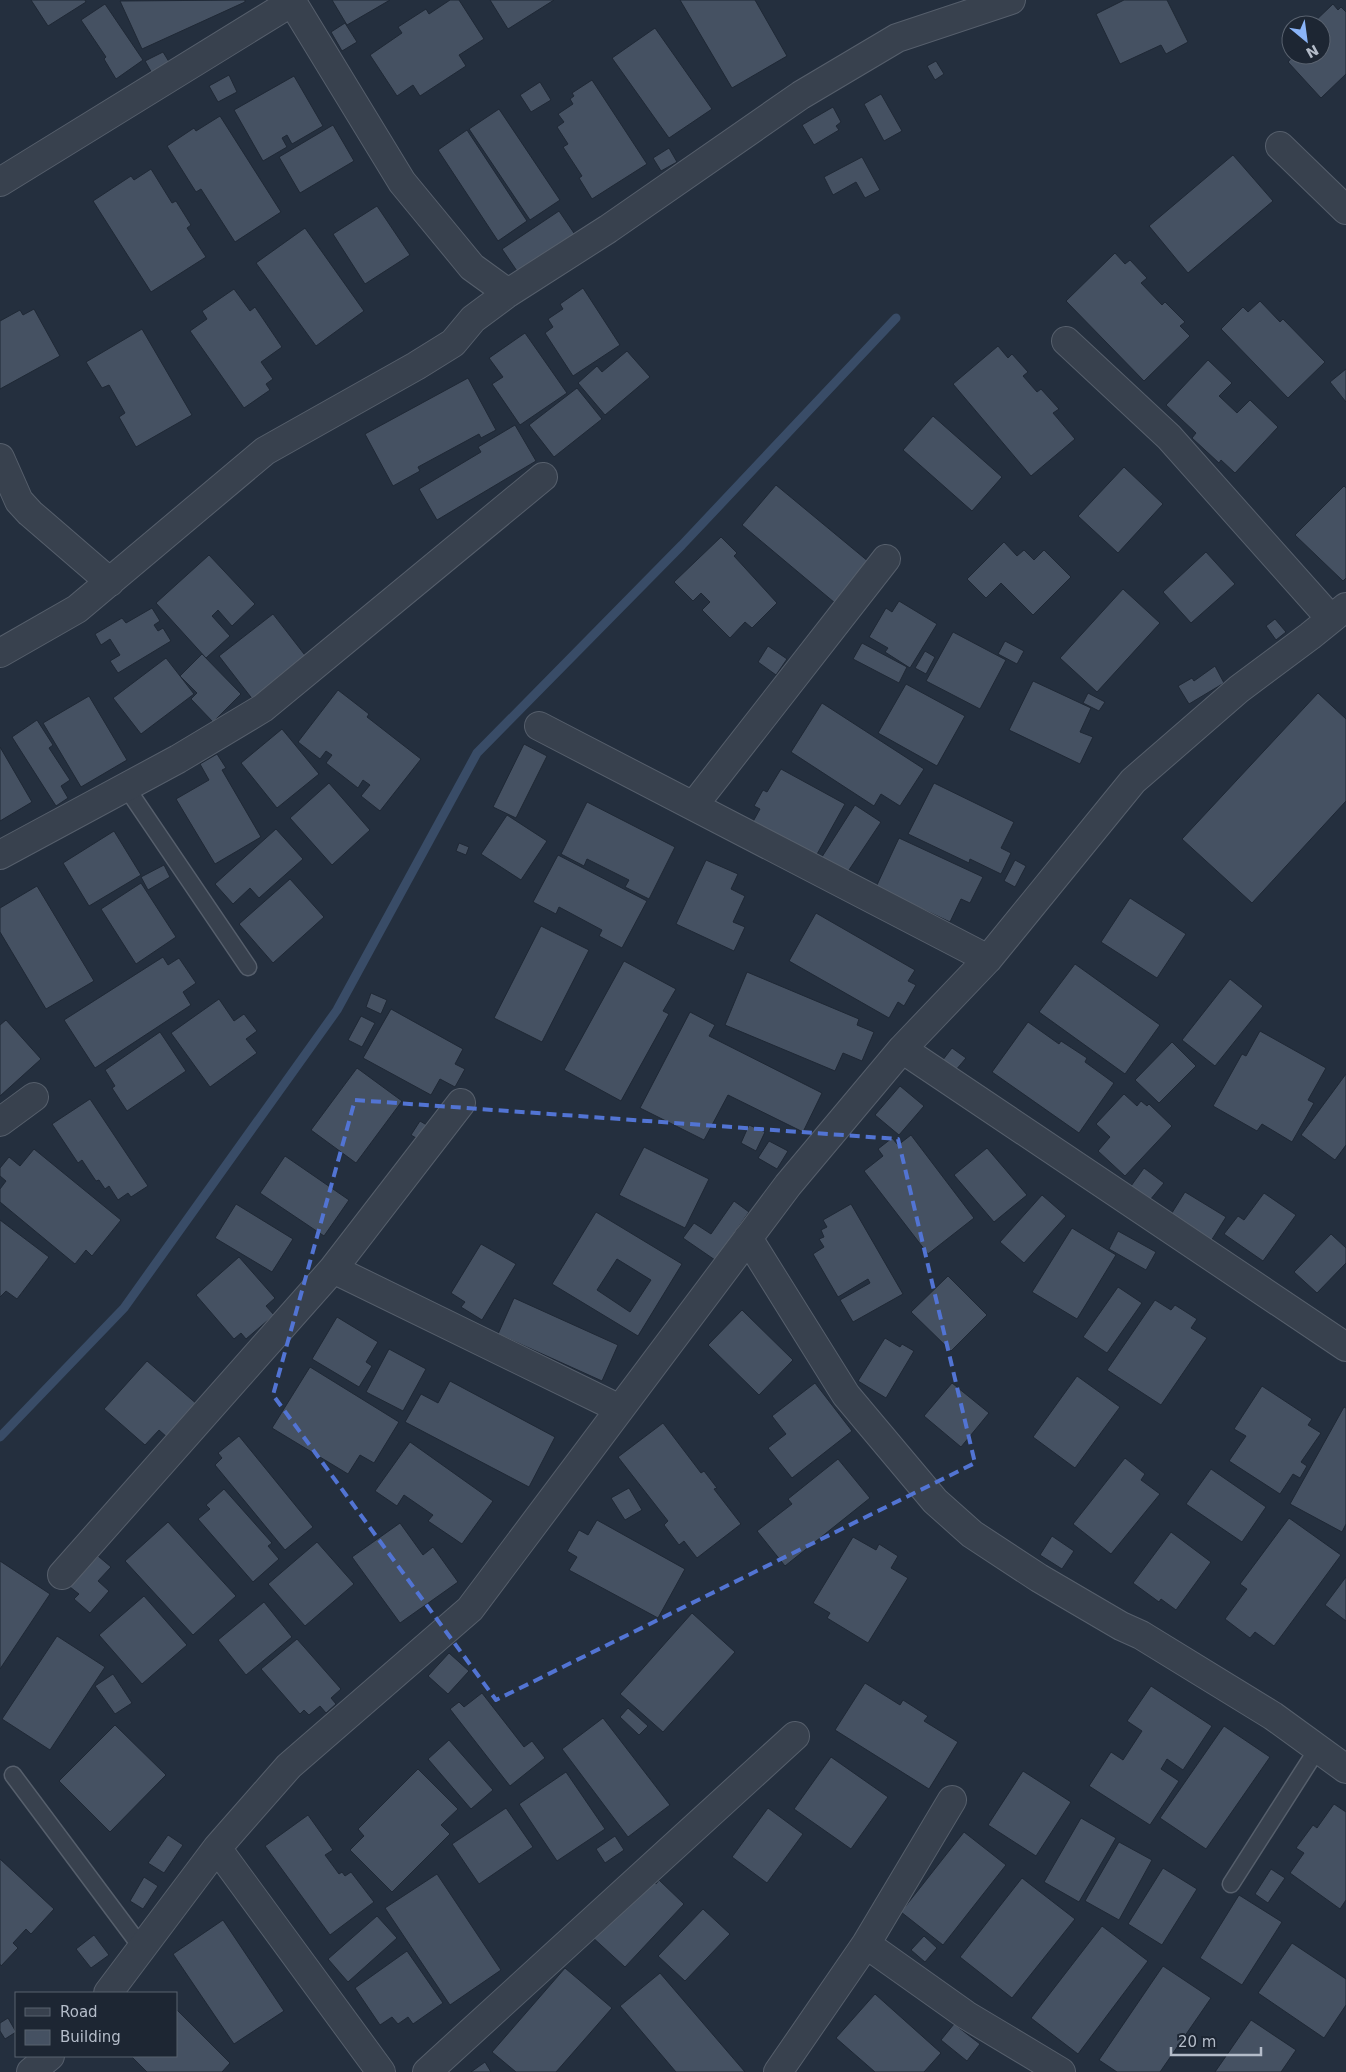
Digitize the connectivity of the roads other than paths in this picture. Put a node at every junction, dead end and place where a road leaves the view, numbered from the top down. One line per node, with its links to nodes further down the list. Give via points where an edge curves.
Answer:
1 (1011, 0): 6 (street, via 897,38 802,95 608,229)
2 (292, 1): 4 (street); 6 (street, via 402,182 472,267)
3 (1280, 146): 5 (street)
4 (0, 182)
5 (1346, 210)
6 (508, 293): 11 (street, via 473,319 453,343 265,451)
7 (1066, 341): 12 (street, via 1169,437)
8 (0, 458): 11 (street, via 20,501 30,513)
9 (543, 477): 15 (street, via 263,708)
10 (886, 559): 16 (street)
11 (110, 582): 13 (street, via 77,609)
12 (1338, 613): 18 (street, via 1239,689 1133,781)
13 (0, 653)
14 (538, 726): 16 (street)
15 (126, 787): 17 (street); 19 (lane)
16 (694, 805): 18 (street)
17 (0, 855)
18 (988, 959): 20 (street)
19 (248, 967)
20 (902, 1049): 24 (street); 26 (street)
21 (34, 1097): 23 (street)
22 (461, 1103): 25 (street)
23 (0, 1122)
24 (748, 1238): 27 (street); 30 (street, via 846,1394 935,1501 972,1534 1039,1578 1274,1716)
25 (333, 1269): 27 (street); 28 (street)
26 (1346, 1347)
27 (620, 1409): 34 (street, via 470,1609 289,1766)
28 (62, 1576)
29 (795, 1736): 42 (street)
30 (1318, 1748): 31 (street); 35 (lane)
31 (1346, 1769)
32 (13, 1775): 37 (lane)
33 (952, 1800): 36 (street)
34 (217, 1848): 37 (street); 41 (street)
35 (1231, 1884)
36 (866, 1944): 43 (street); 44 (street, via 966,2015)
37 (142, 1948): 38 (street)
38 (109, 1992)
39 (49, 2057): 40 (street)
40 (31, 2072)
41 (381, 2072)
42 (426, 2072)
43 (778, 2072)
44 (1061, 2072)

